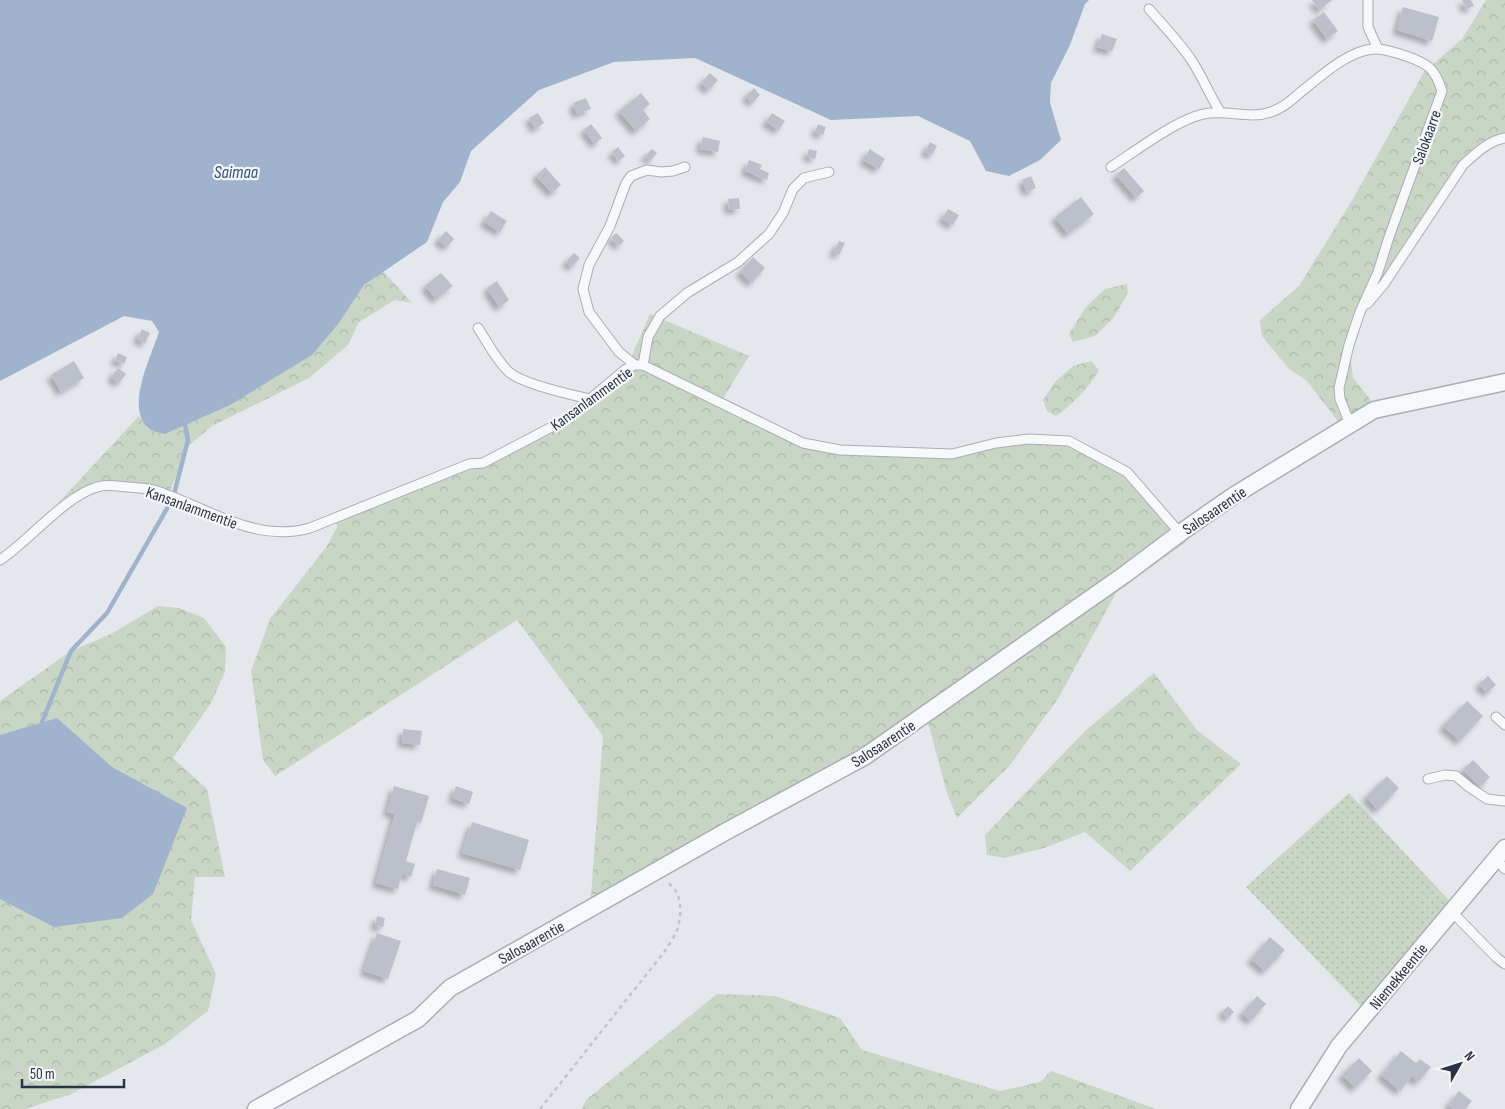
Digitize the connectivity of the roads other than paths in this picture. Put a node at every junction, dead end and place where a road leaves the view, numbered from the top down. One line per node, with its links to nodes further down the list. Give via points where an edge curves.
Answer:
1 (1368, 0): 3 (lane, via 1368,27)
2 (1149, 9): 4 (lane, via 1189,57 1211,98)
3 (1378, 49): 4 (lane, Salokaarre, via 1353,54 1286,105 1271,112 1257,115); 9 (lane, Salokaarre, via 1415,59 1433,70 1442,91 1378,272)
4 (1224, 113): 7 (lane, Salokaarre, via 1194,116)
5 (1505, 138): 9 (lane, via 1489,144 1463,165 1384,284)
6 (685, 167): 11 (lane, via 661,172 647,170 631,176 589,265 583,289 589,312 619,352)
7 (1111, 167)
8 (829, 172): 11 (lane, via 804,178 792,189 783,213 769,234 738,262 687,293 660,316 648,337)
9 (1360, 312): 14 (lane, Salokaarre, via 1339,388)
10 (478, 328): 13 (lane, via 499,362 511,374)
11 (639, 365): 13 (lane, Kansanlammentie, via 626,369); 15 (lane, Kansanlammentie, via 803,443 840,450 952,454 1029,439 1069,441 1127,472)
12 (1505, 382): 14 (street, Salosaarentie, via 1374,410)
13 (590, 399): 16 (lane, Kansanlammentie, via 565,420 484,463 469,464 296,532 252,528 152,490 98,487 73,500)
14 (1350, 424): 15 (street, Salosaarentie, via 1233,496)
15 (1180, 533): 24 (street, Salosaarentie, via 864,757 450,988 418,1020)
16 (0, 560)
17 (1496, 717): 18 (lane)
18 (1505, 725)
19 (1428, 779): 20 (lane, via 1456,776 1487,799)
20 (1505, 801)
21 (1502, 859): 22 (street, Niemekkeentie)
22 (1452, 912): 23 (lane); 25 (street, Niemekkeentie, via 1340,1046)
23 (1505, 964)
24 (256, 1109)
25 (1299, 1109)

